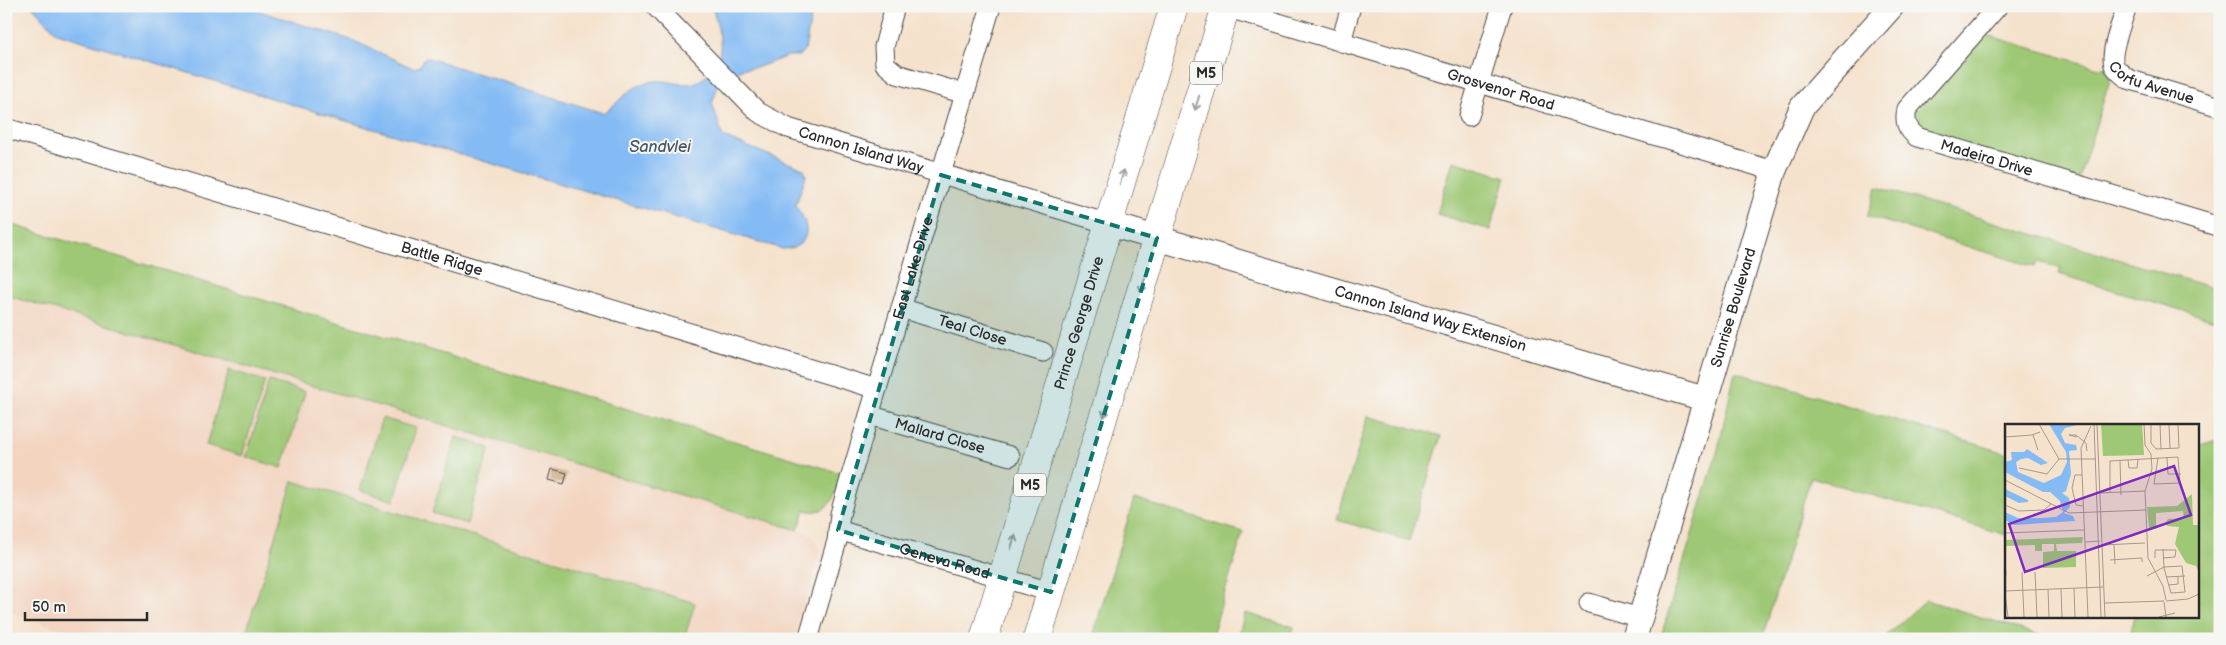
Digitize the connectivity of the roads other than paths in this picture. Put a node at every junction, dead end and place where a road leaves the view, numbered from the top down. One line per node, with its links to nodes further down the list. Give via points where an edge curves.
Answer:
1 (655, 6): 18 (street, Cannon Island Way, via 758,112 788,128)
2 (895, 6): 13 (street, via 884,48 885,64 897,74)
3 (991, 6): 13 (street, East Lake Drive)
4 (1174, 6): 19 (main road, Prince George Drive / M5, one-way to 4)
5 (1351, 6): 11 (street)
6 (1502, 6): 12 (street)
7 (1892, 6): 17 (street, Sunrise Boulevard, via 1802,107)
8 (1998, 6): 20 (street, Madeira Drive, via 1907,110 1906,126 1910,131 1917,137)
9 (2127, 6): 14 (street, Corfu Avenue, via 2113,54 2113,64 2118,71 2128,80)
10 (1226, 7): 11 (street, Grosvenor Road); 21 (main road, M5, one-way to 21)
11 (1341, 42): 12 (street, Grosvenor Road)
12 (1479, 83): 15 (street); 17 (street, Grosvenor Road)
13 (965, 94): 18 (street, East Lake Drive)
14 (2220, 107)
15 (1468, 116)
16 (6, 128): 24 (street, Battle Ridge)
17 (1774, 171): 25 (street, Sunrise Boulevard)
18 (941, 175): 19 (street, Cannon Island Way); 22 (street, East Lake Drive)
19 (1109, 224): 21 (street, Cannon Island Way Extension); 29 (main road, Prince George Drive / M5, one-way to 19)
20 (2220, 227)
21 (1157, 238): 25 (street, Cannon Island Way Extension); 30 (main road, M5, one-way to 30)
22 (901, 308): 23 (street, Teal Close); 24 (street, East Lake Drive)
23 (1043, 352)
24 (877, 389): 26 (street, East Lake Drive)
25 (1705, 399): 32 (street, Sunrise Boulevard)
26 (869, 415): 27 (street, Mallard Close); 28 (street, East Lake Drive)
27 (1010, 456)
28 (838, 530): 29 (street, Geneva Road); 33 (street, East Lake Drive)
29 (1003, 578): 30 (street, Geneva Road); 34 (main road, Prince George Drive / M5)
30 (1051, 592): 35 (main road, M5)
31 (1589, 603): 32 (street)
32 (1637, 629)
33 (808, 639)
34 (984, 639)
35 (1037, 639)

